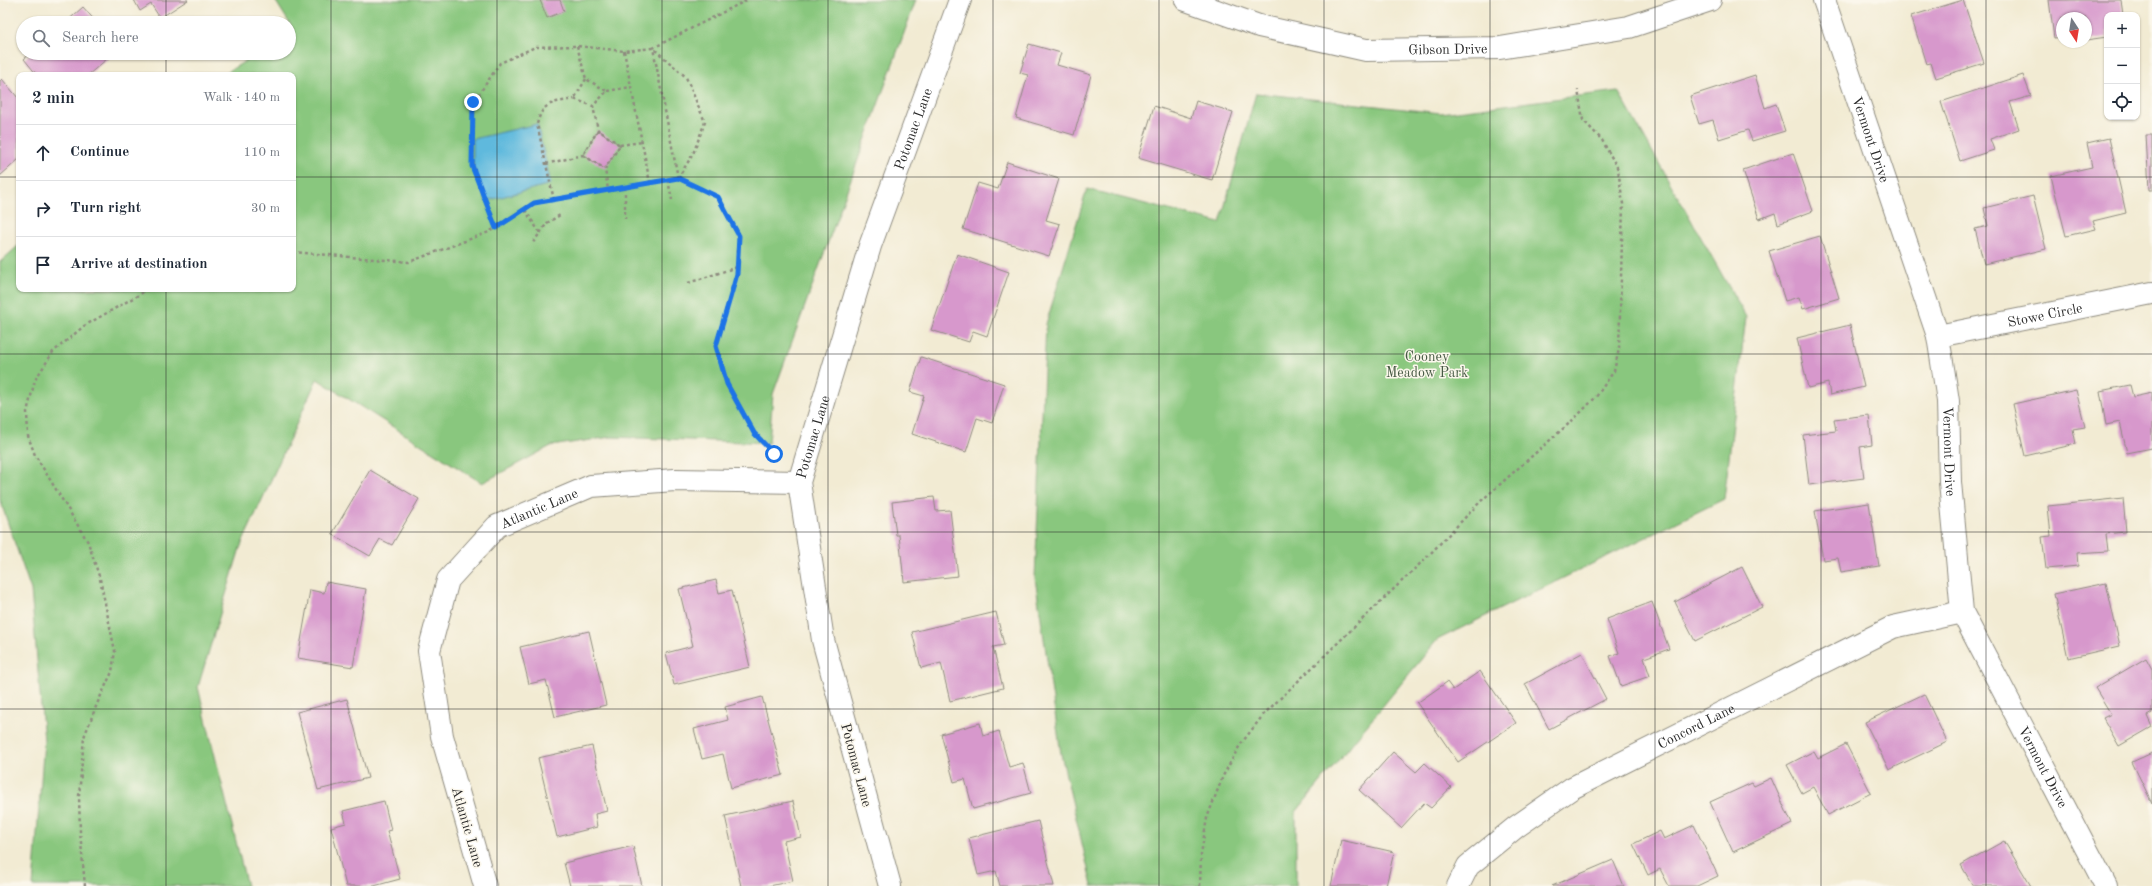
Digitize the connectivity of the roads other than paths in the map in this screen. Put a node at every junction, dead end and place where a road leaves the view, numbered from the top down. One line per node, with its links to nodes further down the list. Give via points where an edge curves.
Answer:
1 (960, 0): 7 (street, Potomac Lane, via 870,246)
2 (1186, 0): 3 (street, Gibson Drive, via 1259,26 1366,50 1500,48 1629,27)
3 (1710, 0)
4 (1824, 0): 6 (street, Vermont Drive)
5 (2152, 293): 6 (street, Stowe Circle)
6 (1938, 336): 8 (street, Vermont Drive, via 1948,401 1950,482)
7 (799, 482): 9 (street, Atlantic Lane, via 675,480 591,486 497,526 448,580 429,651 442,736); 10 (street, Potomac Lane, via 823,640)
8 (1962, 612): 11 (street, Concord Lane, via 1892,626 1572,788 1516,827 1468,866); 12 (street, Vermont Drive)
9 (485, 886)
10 (890, 886)
11 (1458, 886)
12 (2106, 886)

